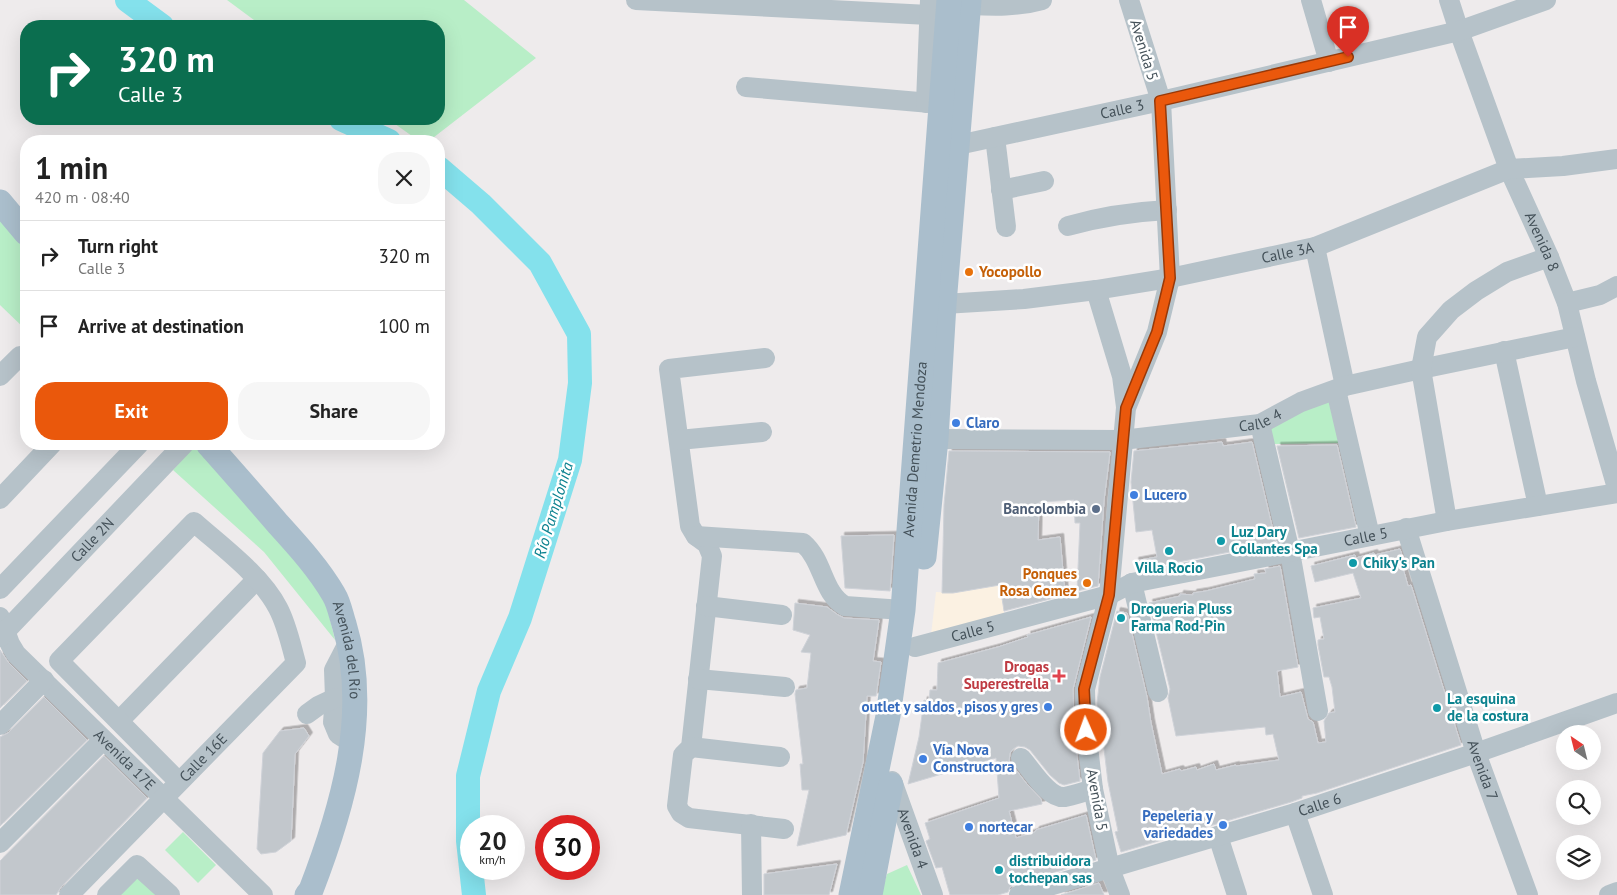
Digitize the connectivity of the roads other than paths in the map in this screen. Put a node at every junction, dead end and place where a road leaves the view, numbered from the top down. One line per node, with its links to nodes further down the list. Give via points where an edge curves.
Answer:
1 (636, 0): 8 (street)
2 (1042, 0): 7 (street, via 1004,7)
3 (1129, 0): 12 (street, Avenida 5)
4 (1311, 0): 10 (street)
5 (1449, 0): 9 (street, Avenida 8)
6 (1546, 0): 9 (street, Calle 3)
7 (962, 2): 13 (main road, Avenida Demetrio Mendoza); 15 (main road, Avenida Demetrio Mendoza)
8 (929, 8): 13 (street)
9 (1459, 31): 10 (street, Calle 3); 17 (street, Avenida 8)
10 (1329, 62): 12 (street, Calle 3)
11 (746, 87): 13 (street)
12 (1160, 101): 14 (street, Calle 3); 21 (street, Avenida 5)
13 (934, 103): 63 (main road, Avenida Demetrio Mendoza)
14 (995, 138): 15 (street, Calle 3); 19 (street)
15 (958, 145): 31 (main road, Avenida Demetrio Mendoza)
16 (1617, 159): 17 (street, Calle 3A)
17 (1510, 169): 25 (street, Calle 3A); 26 (street, Avenida 8)
18 (1044, 181): 19 (street)
19 (1001, 190): 24 (street)
20 (0, 202): 22 (main road)
21 (1167, 210): 23 (street, via 1100,217); 27 (street, Avenida 5)
22 (20, 226)
23 (1068, 226)
24 (1006, 227)
25 (1315, 247): 27 (street, Calle 3A); 38 (street)
26 (1549, 256): 30 (street, Avenida 8); 36 (street, via 1507,272 1476,290 1451,310 1427,337)
27 (1170, 278): 29 (street, Calle 3A); 39 (street, Avenida 5, via 1157,332)
28 (1617, 286): 30 (street, via 1600,295)
29 (1096, 290): 31 (street, Calle 3A); 39 (street, via 1122,376)
30 (1567, 303): 32 (street, Avenida 8)
31 (944, 304): 42 (main road, Avenida Demetrio Mendoza)
32 (1575, 337): 33 (street, Calle 4); 49 (street, Avenida 8)
33 (1504, 351): 36 (street, Calle 4); 52 (street)
34 (20, 356): 37 (street)
35 (765, 358): 43 (street, via 669,370)
36 (1421, 368): 38 (street, Calle 4); 53 (street)
37 (0, 376)
38 (1341, 388): 40 (street, Calle 4, via 1301,402); 56 (street)
39 (1126, 408): 44 (street, Avenida 5)
40 (1260, 424): 44 (street, Calle 4); 57 (street)
41 (762, 432): 43 (street)
42 (936, 439): 44 (street, Calle 4); 67 (main road, Avenida Demetrio Mendoza)
43 (679, 440): 55 (street, via 690,526)
44 (1122, 440): 61 (street, Avenida 5)
45 (46, 450): 51 (street)
46 (133, 450): 60 (street)
47 (178, 450): 65 (street, Calle 2N)
48 (213, 450): 66 (main road, Avenida del Río, via 312,563 335,597)
49 (1617, 488)
50 (1617, 493): 52 (street, Calle 5)
51 (0, 499)
52 (1538, 506): 53 (street, Calle 5)
53 (1447, 521): 54 (street, Calle 5)
54 (1406, 528): 56 (street, Calle 5); 81 (street, Avenida 7)
55 (696, 536): 62 (street, via 708,544 712,556); 63 (street, via 803,543 815,556 830,591 844,606)
56 (1370, 536): 57 (street, Calle 5)
57 (1290, 552): 59 (street, Calle 5); 74 (street)
58 (257, 579): 76 (street); 76 (street, via 194,522 59,661); 84 (street, Calle 16E, via 278,607 296,663)
59 (1132, 584): 61 (street, Calle 5); 71 (street)
60 (0, 589)
61 (1109, 595): 67 (street, Calle 5); 86 (street, Avenida 5, via 1084,689)
62 (706, 606): 64 (street); 68 (street)
63 (904, 610): 101 (main road, Avenida Demetrio Mendoza, via 888,716)
64 (782, 615)
65 (2, 628): 69 (street, Avenida 17E, via 16,654)
66 (349, 641): 72 (street, via 334,670); 79 (main road, Avenida del Río, via 355,696)
67 (915, 647): 85 (main road, Avenida Demetrio Mendoza)
68 (698, 679): 70 (street); 80 (street)
69 (44, 680): 77 (street); 78 (street, Avenida 17E)
70 (785, 687)
71 (1158, 692)
72 (335, 698): 75 (street); 79 (street, via 333,722 338,734)
73 (1617, 703): 81 (street, Calle 6)
74 (1318, 711)
75 (307, 714)
76 (119, 721): 84 (street)
77 (0, 725)
78 (103, 740): 87 (street, Avenida 17E); 92 (street)
79 (352, 743): 99 (main road, Avenida del Río, via 327,848)
80 (691, 747): 82 (street); 89 (street, via 683,755 677,806 681,813 689,818)
81 (1476, 754): 88 (street, Calle 6); 108 (street, Avenida 7)
82 (780, 757)
83 (1021, 758): 86 (street, via 1054,795 1063,797)
84 (179, 782): 87 (street, Calle 16E)
85 (892, 782): 102 (main road, Avenida Demetrio Mendoza); 103 (street, Avenida 4)
86 (1093, 789): 93 (street, Avenida 5)
87 (164, 798): 95 (street, Calle 16E); 98 (street, Avenida 17E)
88 (1295, 813): 91 (street, Calle 6); 107 (street)
89 (750, 824): 90 (street); 100 (street)
90 (784, 829)
91 (1218, 836): 93 (street, Calle 6); 106 (street)
92 (0, 842)
93 (1110, 869): 104 (street, Calle 6); 105 (street, Avenida 5)
94 (1617, 892): 109 (street)
95 (69, 895)
96 (107, 895): 97 (street, via 137,865)
97 (170, 895)
98 (263, 895)
99 (307, 895)
100 (752, 895)
101 (851, 895)
102 (870, 895)
103 (933, 895)
104 (1019, 895)
105 (1120, 895)
106 (1237, 895)
107 (1324, 895)
108 (1528, 895)
109 (1609, 895)

